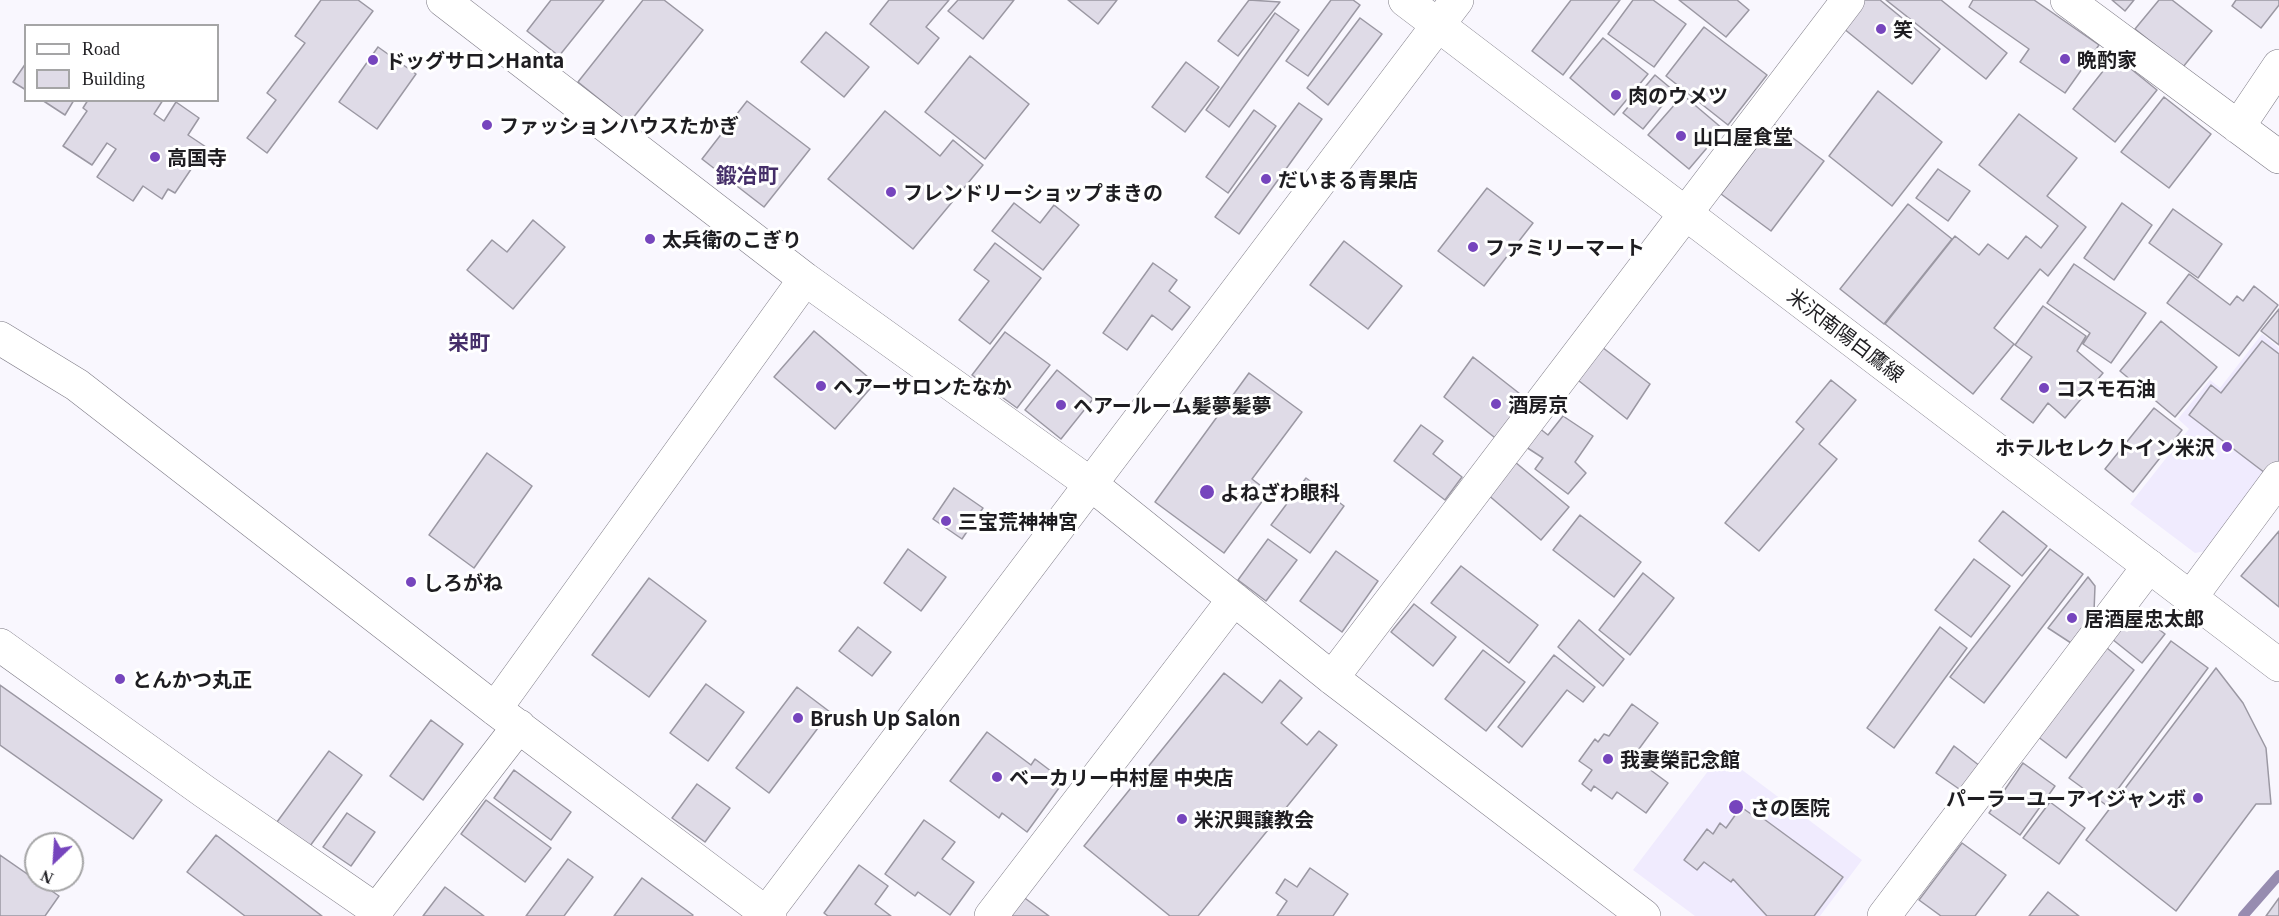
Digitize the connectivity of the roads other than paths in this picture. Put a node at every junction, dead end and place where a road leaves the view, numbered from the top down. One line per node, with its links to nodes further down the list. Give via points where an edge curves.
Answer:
1 (443, 0): 10 (street)
2 (1405, 0): 5 (street, 米沢南陽白鷹線)
3 (1848, 0): 9 (street)
4 (2067, 0): 7 (street)
5 (1447, 13): 9 (street, 米沢南陽白鷹線); 13 (street)
6 (2279, 66): 7 (street)
7 (2238, 126): 8 (street)
8 (2279, 156)
9 (1685, 213): 14 (street, 米沢南陽白鷹線); 19 (street)
10 (805, 279): 13 (street); 20 (street)
11 (0, 338): 20 (street, via 77,385)
12 (2279, 478): 15 (street)
13 (1092, 485): 16 (street); 23 (street)
14 (2149, 566): 15 (street, 米沢南陽白鷹線); 25 (street)
15 (2191, 597): 18 (street, 米沢南陽白鷹線)
16 (1234, 599): 19 (street); 24 (street)
17 (0, 645): 21 (street)
18 (2279, 665)
19 (1332, 678): 22 (street)
20 (507, 717): 21 (street); 23 (street)
21 (374, 913)
22 (1633, 913)
23 (767, 915)
24 (991, 916)
25 (1884, 916)

